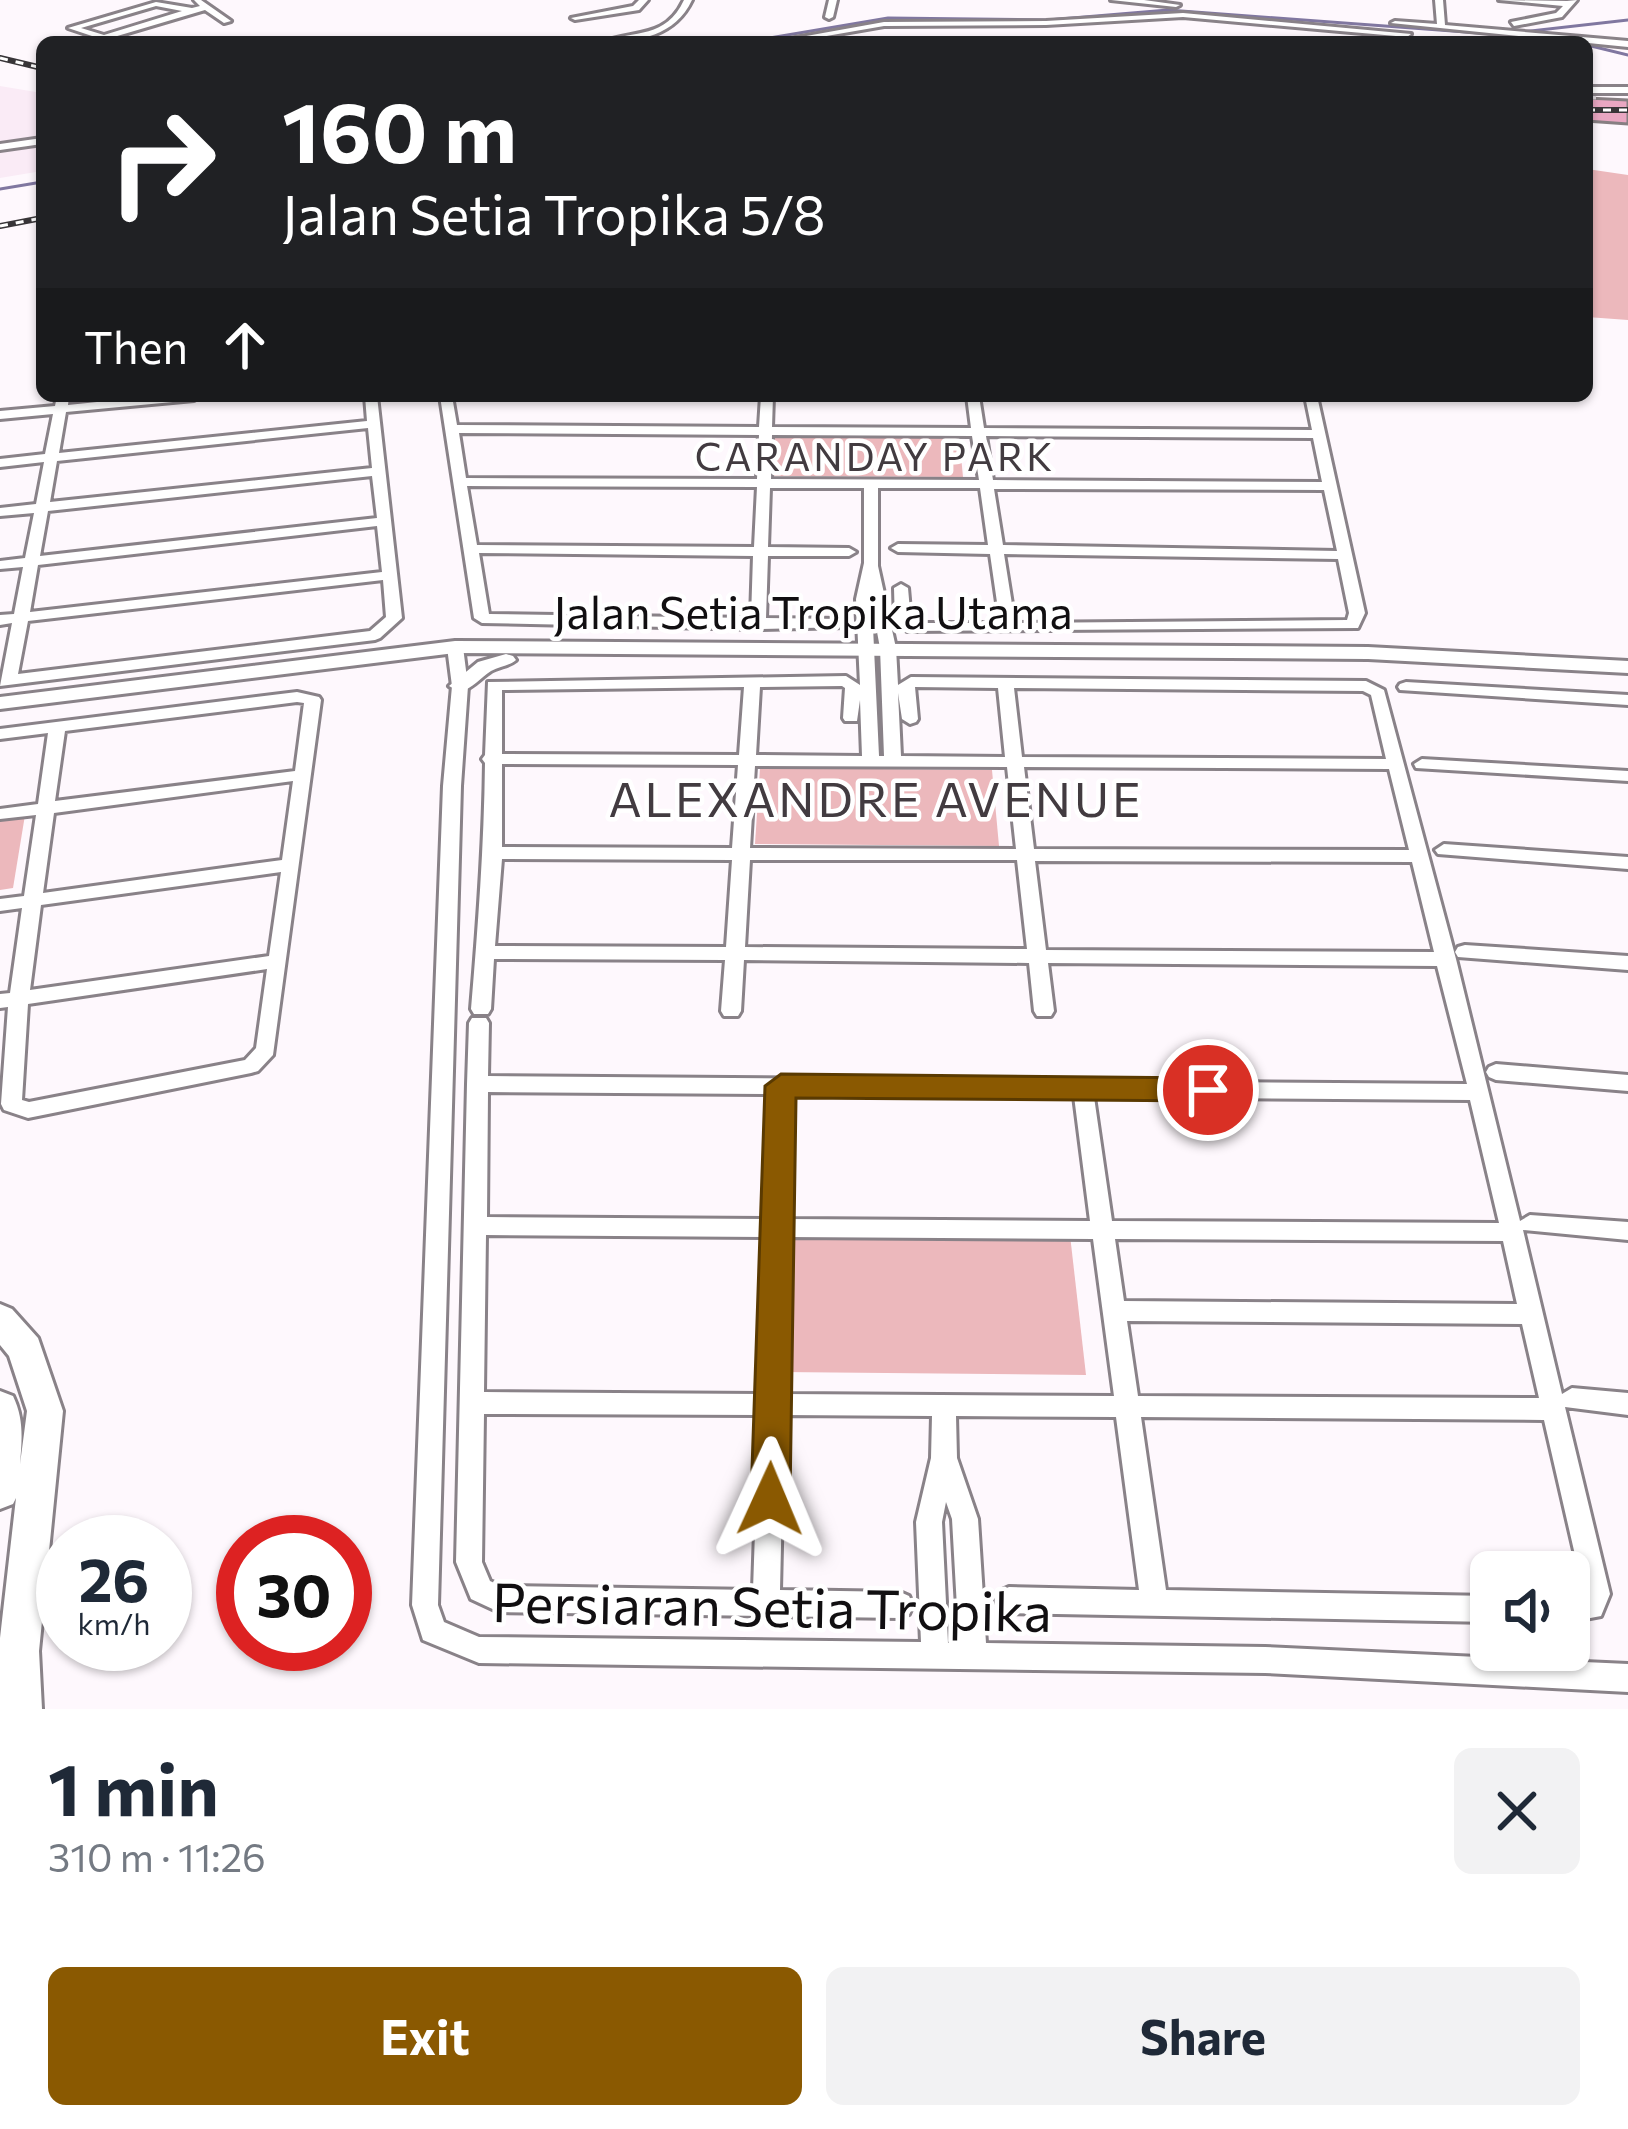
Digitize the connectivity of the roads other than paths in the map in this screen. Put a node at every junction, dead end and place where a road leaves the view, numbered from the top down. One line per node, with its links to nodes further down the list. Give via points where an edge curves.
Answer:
1 (644, 0): 13 (street, via 637,8)
2 (688, 0): 24 (street, via 670,28)
3 (833, 0): 12 (street)
4 (1115, 0): 11 (street)
5 (1428, 0): 18 (street)
6 (1439, 0): 18 (street)
7 (1503, 0): 8 (street)
8 (1572, 2): 20 (street, via 1559,14)
9 (194, 6): 10 (street); 15 (street); 16 (street)
10 (130, 10): 14 (street); 15 (street)
11 (1181, 10): 17 (street); 18 (street)
12 (829, 17)
13 (574, 18)
14 (101, 19): 19 (street); 22 (street, via 72,28)
15 (166, 20): 19 (street)
16 (227, 21)
17 (994, 23): 25 (street, via 884,24); 26 (street)
18 (1435, 26): 21 (street)
19 (136, 28): 23 (street)
20 (1503, 31): 21 (street); 27 (street)
21 (1480, 35)
22 (100, 36)
23 (108, 36)
24 (633, 36)
25 (813, 36)
26 (1009, 36)
27 (1561, 36)
28 (1593, 40): 29 (street)
29 (1628, 44)
30 (1624, 90): 31 (street)
31 (1593, 92)
32 (36, 142): 33 (street)
33 (0, 147)
34 (62, 402): 40 (street); 46 (street)
35 (371, 402): 41 (street)
36 (447, 402): 42 (street)
37 (766, 402): 43 (street)
38 (974, 402): 44 (street)
39 (1312, 402): 45 (street)
40 (0, 415)
41 (373, 424): 46 (street); 48 (street)
42 (452, 429): 43 (street); 49 (street)
43 (763, 431): 44 (street); 51 (street)
44 (977, 432): 45 (street); 50 (street)
45 (1318, 434): 53 (street)
46 (52, 458): 47 (street); 54 (street)
47 (0, 463)
48 (378, 471): 54 (street); 56 (street)
49 (460, 482): 51 (street); 58 (street)
50 (985, 483): 52 (street); 53 (street); 59 (street)
51 (764, 484): 52 (street); 60 (street)
52 (872, 484): 72 (street)
53 (1330, 486): 62 (street)
54 (42, 508): 55 (street); 63 (street)
55 (0, 512)
56 (384, 521): 63 (street); 65 (street)
57 (898, 548): 59 (street)
58 (475, 549): 60 (street); 69 (street, via 482,618 496,622)
59 (998, 550): 62 (street); 71 (street)
60 (760, 551): 61 (street); 69 (street)
61 (849, 552)
62 (1344, 555): 71 (street, via 1358,623)
63 (30, 561): 64 (street); 67 (street)
64 (0, 565)
65 (389, 575): 67 (street); 77 (street, via 394,618 375,634)
66 (901, 588): 71 (street, via 908,627)
67 (20, 618): 68 (street); 77 (street)
68 (0, 620)
69 (758, 624): 70 (street)
70 (842, 624)
71 (1008, 626)
72 (881, 643): 73 (main road, Jalan Setia Tropika Utama); 74 (main road, Jalan Setia Tropika Utama, via 1368,653); 75 (main road, Jalan Setia Tropika Utama); 76 (main road, Jalan Setia Tropika Utama); 82 (street); 84 (street)
73 (456, 654): 75 (main road, Jalan Setia Tropika Utama); 80 (street); 85 (main road, Jalan Setia Tropika Utama); 86 (main road, Jalan Setia Tropika Utama)
74 (1628, 668)
75 (507, 671): 78 (street); 80 (main road, via 485,666); 91 (street, via 490,690)
76 (1628, 680)
77 (5, 681)
78 (752, 681): 87 (street, via 849,682); 92 (street)
79 (1006, 682): 88 (street, via 907,683); 95 (street); 96 (street, via 1366,686 1378,693)
80 (460, 686): 151 (street, Persiaran Setia Tropika, via 427,1619 448,1640 479,1650)
81 (1406, 687): 83 (street)
82 (871, 700): 84 (street); 93 (street)
83 (1628, 700)
84 (892, 701): 94 (street)
85 (0, 703)
86 (0, 715)
87 (851, 718)
88 (910, 719)
89 (57, 728): 90 (street); 98 (street, via 313,700); 100 (street)
90 (0, 734)
91 (490, 759): 92 (street); 103 (street)
92 (747, 760): 93 (street); 105 (street)
93 (871, 760): 94 (street)
94 (893, 761): 95 (street)
95 (1012, 762): 96 (street); 104 (street)
96 (1395, 764): 106 (street)
97 (1422, 764): 99 (street)
98 (302, 775): 100 (street); 108 (street)
99 (1628, 776)
100 (45, 808): 101 (street); 109 (street)
101 (0, 814)
102 (1444, 850): 107 (street)
103 (493, 854): 105 (street); 111 (street)
104 (1025, 854): 105 (street); 106 (street); 113 (street)
105 (741, 856): 112 (street)
106 (1419, 856): 114 (street)
107 (1628, 863)
108 (292, 865): 109 (street); 115 (street)
109 (33, 901): 110 (street); 117 (street)
110 (0, 905)
111 (484, 952): 112 (street); 122 (street)
112 (734, 955): 113 (street); 118 (street)
113 (1037, 955): 114 (street); 119 (street)
114 (1455, 955): 116 (street); 125 (street, via 1462,1028)
115 (278, 961): 117 (street); 117 (street, via 266,1050 237,1072 28,1110 11,1105 8,1095)
116 (1628, 963)
117 (9, 999)
118 (731, 1011)
119 (1044, 1011)
120 (1496, 1072): 121 (street)
121 (1628, 1083)
122 (477, 1084): 123 (street); 126 (street)
123 (778, 1086): 124 (street); 127 (street)
124 (1083, 1089): 125 (street); 128 (street)
125 (1480, 1092): 129 (street)
126 (478, 1226): 127 (street); 134 (street)
127 (778, 1228): 128 (street); 135 (street)
128 (1102, 1228): 129 (street); 131 (street)
129 (1520, 1228): 130 (street); 132 (street)
130 (1628, 1231)
131 (1115, 1311): 132 (street); 139 (street)
132 (1530, 1315): 136 (street)
133 (0, 1319): 154 (highway, via 25,1349 46,1411 19,1652)
134 (474, 1403): 135 (street); 145 (street, via 469,1562 480,1590 499,1599)
135 (772, 1404): 138 (street); 145 (street)
136 (1561, 1404): 137 (street); 139 (street); 143 (street)
137 (1628, 1404)
138 (944, 1405): 139 (street); 141 (street)
139 (1129, 1406): 146 (street)
140 (0, 1407): 142 (highway)
141 (944, 1458): 151 (street, via 929,1522); 152 (street, via 965,1519)
142 (0, 1492)
143 (1586, 1551)
144 (1590, 1567): 148 (street, via 1597,1594)
145 (766, 1599): 149 (street)
146 (1154, 1599): 147 (street); 150 (street)
147 (1009, 1600)
148 (1590, 1600)
149 (900, 1605)
150 (1470, 1608)
151 (935, 1657): 152 (street, Persiaran Setia Tropika)
152 (973, 1657): 153 (street, Persiaran Setia Tropika, via 1265,1660)
153 (1628, 1678)
154 (21, 1709)

